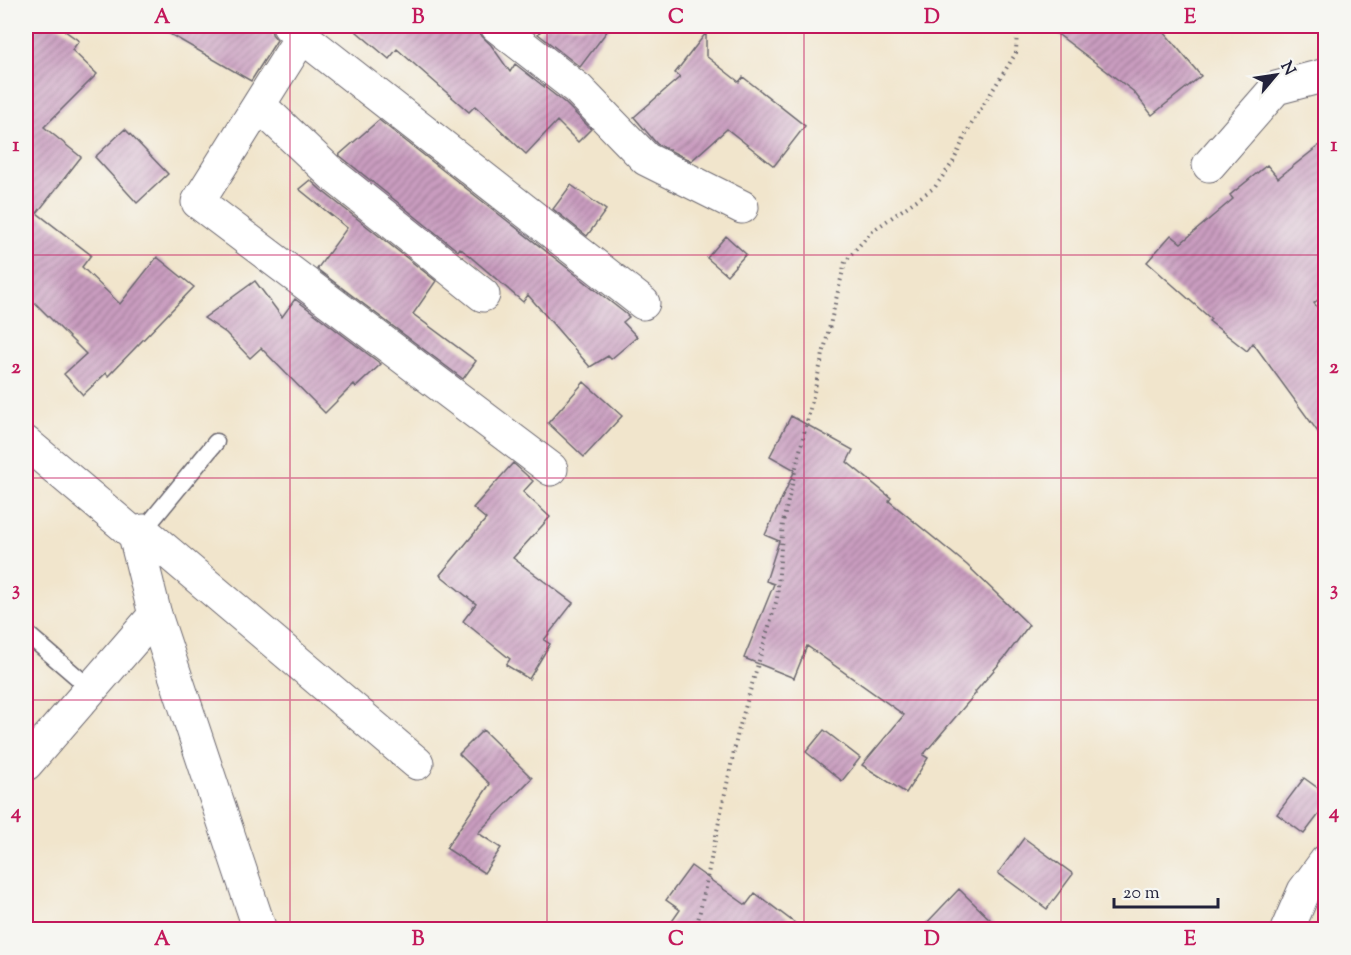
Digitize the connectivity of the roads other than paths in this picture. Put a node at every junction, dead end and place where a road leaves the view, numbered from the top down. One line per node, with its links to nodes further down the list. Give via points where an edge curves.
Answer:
1 (497, 26): 6 (street, via 578,89 646,159)
2 (295, 31): 4 (street); 8 (street)
3 (1326, 75): 5 (street, via 1276,88)
4 (259, 105): 7 (street, via 333,175); 11 (street, via 198,202)
5 (1209, 165)
6 (742, 207)
7 (483, 295)
8 (643, 303)
9 (216, 442): 12 (lane)
10 (26, 443): 12 (street)
11 (551, 469)
12 (139, 533): 13 (street); 16 (street)
13 (155, 615): 15 (street); 19 (street)
14 (26, 633): 15 (lane)
15 (91, 689): 17 (street)
16 (417, 763)
17 (26, 764)
18 (1326, 861): 20 (street, via 1304,891)
19 (260, 930)
20 (1287, 930)

